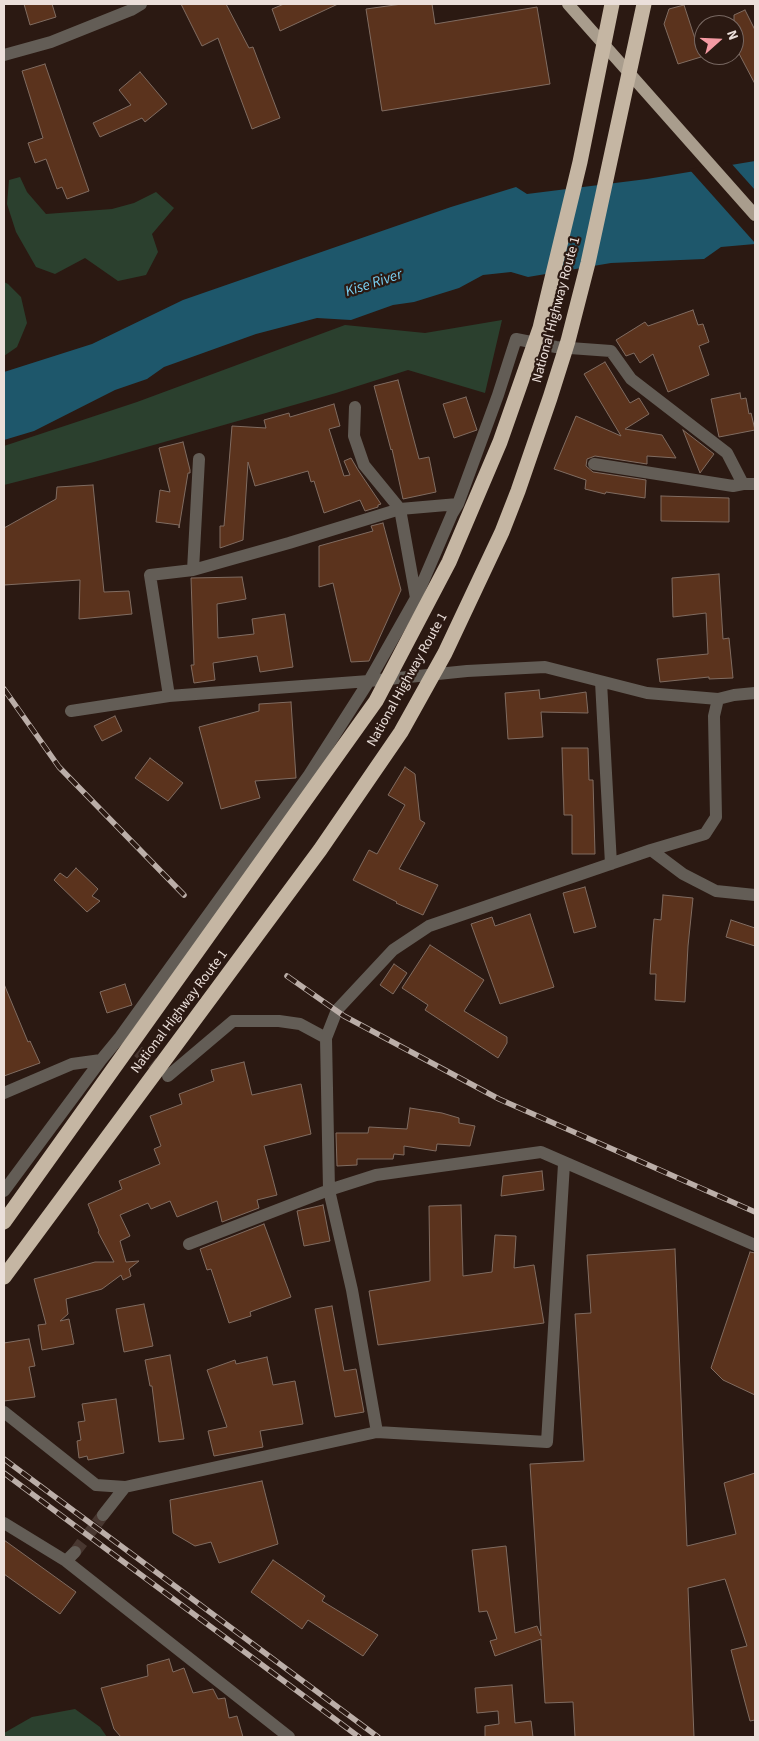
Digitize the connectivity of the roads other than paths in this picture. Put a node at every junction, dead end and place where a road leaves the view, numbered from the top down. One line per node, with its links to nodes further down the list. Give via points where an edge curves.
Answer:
1 (141, 4): 5 (street, via 50,42)
2 (568, 4): 6 (main road)
3 (612, 4): 31 (highway, National Highway Route 1, bridge, via 580,162 540,328 500,442 449,562 376,702)
4 (644, 4): 34 (highway, National Highway Route 1, bridge, via 568,341 502,532 445,653 401,732 331,834)
5 (4, 55)
6 (755, 216)
7 (355, 407): 12 (street, via 354,436 364,465)
8 (199, 459): 13 (street)
9 (594, 464): 10 (street, via 733,486)
10 (749, 484): 11 (street, via 727,453 631,379 611,351 556,347 516,339)
11 (458, 504): 12 (street); 14 (street)
12 (400, 508): 13 (street); 14 (street)
13 (193, 570): 18 (street, via 150,575)
14 (416, 598): 15 (street)
15 (369, 681): 16 (street, via 544,667); 18 (street); 25 (street, via 309,775)
16 (602, 682): 19 (street, via 647,693); 22 (street)
17 (755, 693): 19 (street)
18 (169, 696): 20 (street)
19 (718, 700): 21 (street, via 714,716 716,817 705,834)
20 (71, 711)
21 (651, 850): 22 (street); 23 (street, via 683,874 716,891)
22 (611, 864): 24 (street, via 429,926 393,950 360,984 337,1010)
23 (755, 895)
24 (326, 1038): 26 (street, via 300,1024 233,1021); 29 (street)
25 (101, 1060): 27 (street, via 72,1064); 30 (street)
26 (168, 1076)
27 (4, 1093)
28 (564, 1164): 29 (street, via 541,1152 376,1175); 33 (street); 36 (street, via 547,1442)
29 (329, 1190): 32 (street); 36 (street, via 352,1290)
30 (4, 1191)
31 (4, 1222)
32 (189, 1244)
33 (755, 1245)
34 (4, 1277)
35 (4, 1412): 37 (street, via 96,1485)
36 (377, 1432): 37 (street)
37 (126, 1487): 38 (street)
38 (103, 1515)
39 (4, 1523): 40 (street, via 71,1557)
40 (289, 1737)

